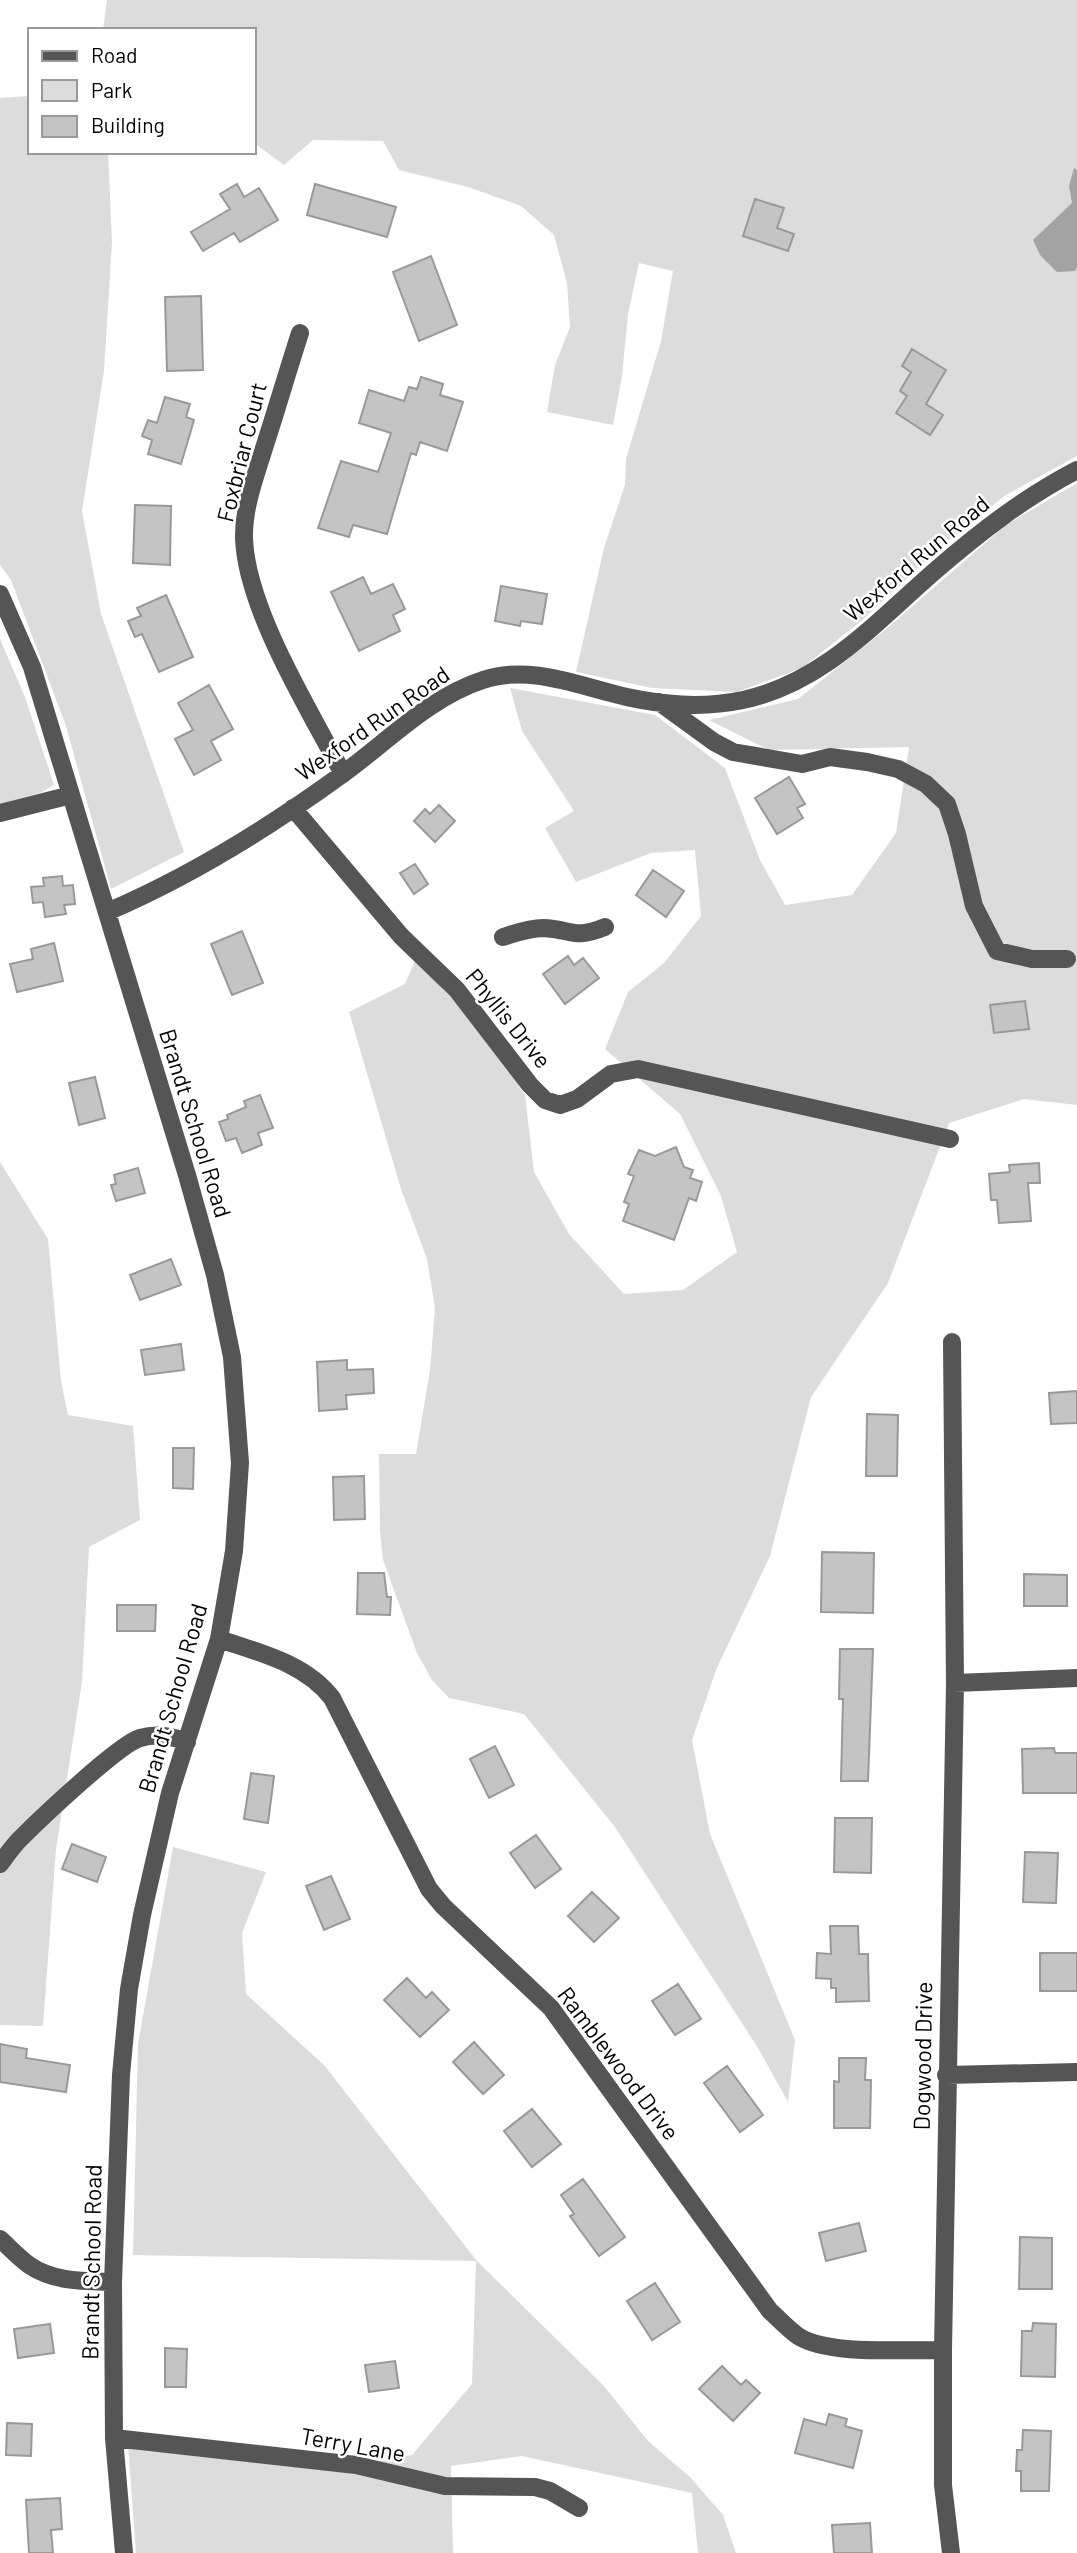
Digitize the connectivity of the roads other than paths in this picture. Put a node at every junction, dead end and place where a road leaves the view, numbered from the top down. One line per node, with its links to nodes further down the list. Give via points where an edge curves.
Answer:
1 (300, 333): 5 (street, Foxbriar Court, via 250,495 244,537 258,601)
2 (1077, 470): 4 (street, Wexford Run Road, via 986,528 836,659 807,677 741,700)
3 (0, 594): 6 (street, Brandt School Road, via 32,667)
4 (659, 702): 5 (street, Wexford Run Road, via 521,674 500,675 438,702); 12 (street, via 733,752 802,764 830,757 867,762 898,769 926,784 947,804 974,906 997,951 1032,959)
5 (343, 774): 7 (street, Wexford Run Road)
6 (71, 795): 8 (street); 9 (street, Brandt School Road)
7 (293, 808): 9 (street, Wexford Run Road, via 176,879); 13 (street, Phyllis Drive, via 401,936 457,990 545,1100 560,1105 577,1100 611,1074 638,1069)
8 (0, 813)
9 (107, 912): 15 (street, Brandt School Road, via 199,1214 232,1357 240,1463 234,1550)
10 (605, 927): 11 (street, via 585,935 544,928)
11 (503, 937)
12 (1067, 959)
13 (950, 1139)
14 (952, 1342): 17 (street, Dogwood Drive)
15 (219, 1639): 18 (street, Brandt School Road); 24 (street, Ramblewood Drive, via 301,1669 320,1683 429,1889 551,2008 770,2311 800,2337 834,2348)
16 (1077, 1678): 17 (street)
17 (954, 1683): 21 (street, Dogwood Drive)
18 (187, 1742): 19 (street, via 169,1735 137,1738 19,1840); 23 (street, Brandt School Road, via 156,1850 130,1989 121,2076)
19 (0, 1864)
20 (1077, 2072): 21 (street)
21 (946, 2075): 24 (street, Dogwood Drive)
22 (0, 2239): 23 (street, via 48,2276)
23 (113, 2282): 25 (street, Brandt School Road)
24 (943, 2350): 28 (street, Dogwood Drive, via 943,2485)
25 (114, 2438): 26 (street, Terry Lane, via 356,2465 445,2486 535,2487); 27 (street, Brandt School Road)
26 (579, 2508)
27 (124, 2553)
28 (951, 2553)

